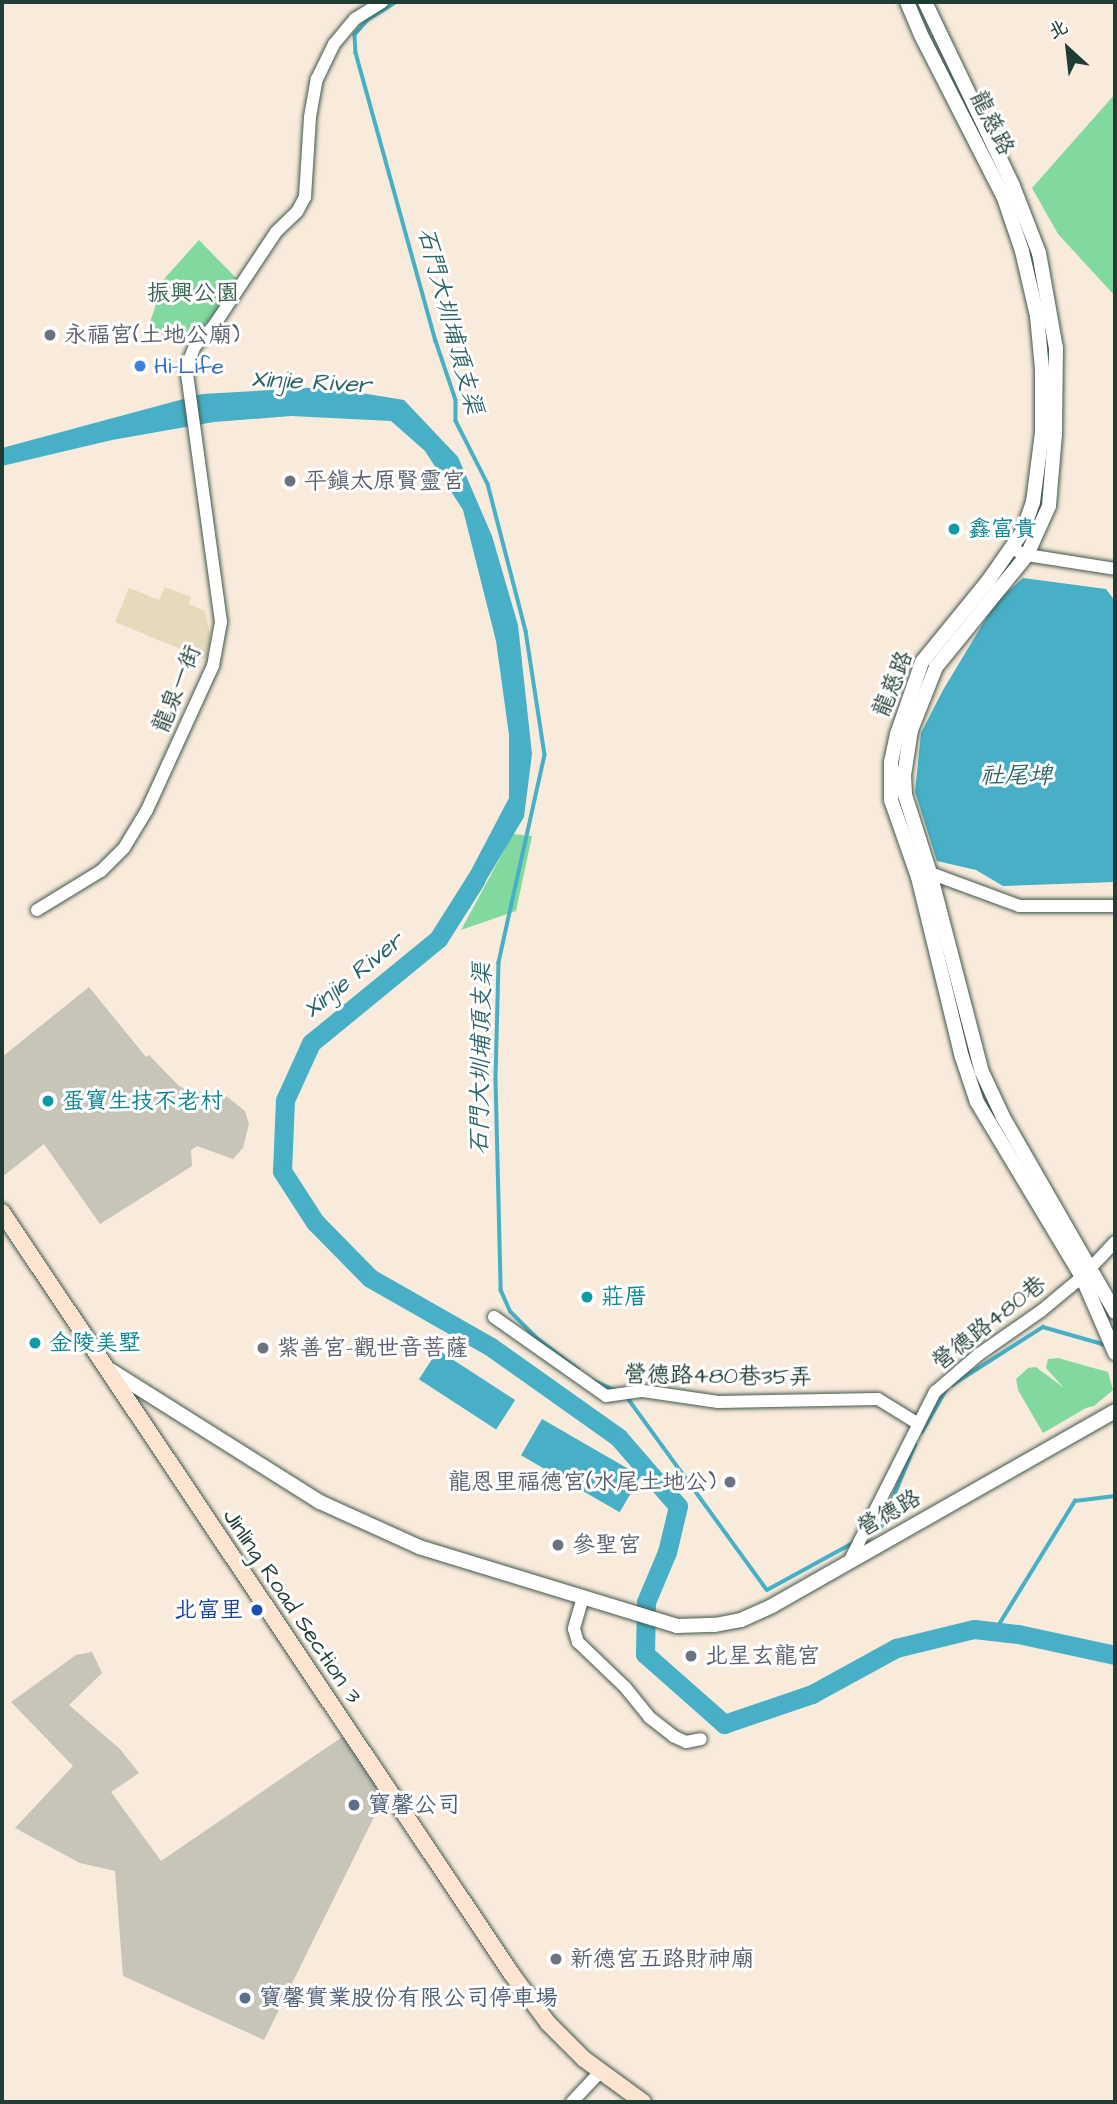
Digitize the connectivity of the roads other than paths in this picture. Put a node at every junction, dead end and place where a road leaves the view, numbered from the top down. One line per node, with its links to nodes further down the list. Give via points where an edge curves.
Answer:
1 (382, 2): 10 (street, 龍泉一街, via 355,19 334,44 317,79 305,197 297,212 276,232 213,327 195,346 186,368 221,622 214,666 147,810 124,848 101,871)
2 (907, 2): 4 (street, 龍慈路, via 1004,198 1022,251 1037,316)
3 (925, 2): 4 (street, 龍慈路, via 1013,186 1039,253 1056,348)
4 (1048, 433): 5 (street, 龍慈路, via 1034,502); 6 (street, 龍慈路, via 1049,506)
5 (1012, 550): 6 (street); 8 (street, 龍慈路, via 922,662 897,734 891,800)
6 (1027, 555): 7 (street); 8 (street, 龍慈路, via 936,667 911,730 905,795)
7 (1115, 569)
8 (924, 875): 9 (street, via 1019,906); 13 (street, 龍慈路, via 962,1057 977,1102)
9 (1115, 906)
10 (37, 911)
11 (2, 1212): 17 (main road, Jinling Road Section 3)
12 (1115, 1242): 13 (street, 營德路480巷)
13 (1086, 1271): 14 (street, 龍慈路); 16 (street, 龍慈路); 19 (street, 營德路480巷, via 935,1392)
14 (1115, 1312)
15 (494, 1317): 19 (street, 營德路480巷35弄, via 606,1395 643,1391 718,1402 878,1399)
16 (1115, 1353)
17 (103, 1366): 21 (street, 營德路, via 320,1502 419,1547); 23 (main road, Jinling Road Section 3, via 389,1795 548,2023)
18 (1115, 1411): 20 (street, 營德路)
19 (917, 1423): 20 (street, 營德路480巷)
20 (849, 1562): 21 (street, 營德路, via 741,1620 715,1625 677,1626)
21 (583, 1597): 22 (street, via 574,1629 578,1642 673,1736 686,1742)
22 (701, 1739)
23 (601, 2071): 24 (street); 25 (main road, Jinling Road Section 3)
24 (572, 2102)
25 (643, 2102)

